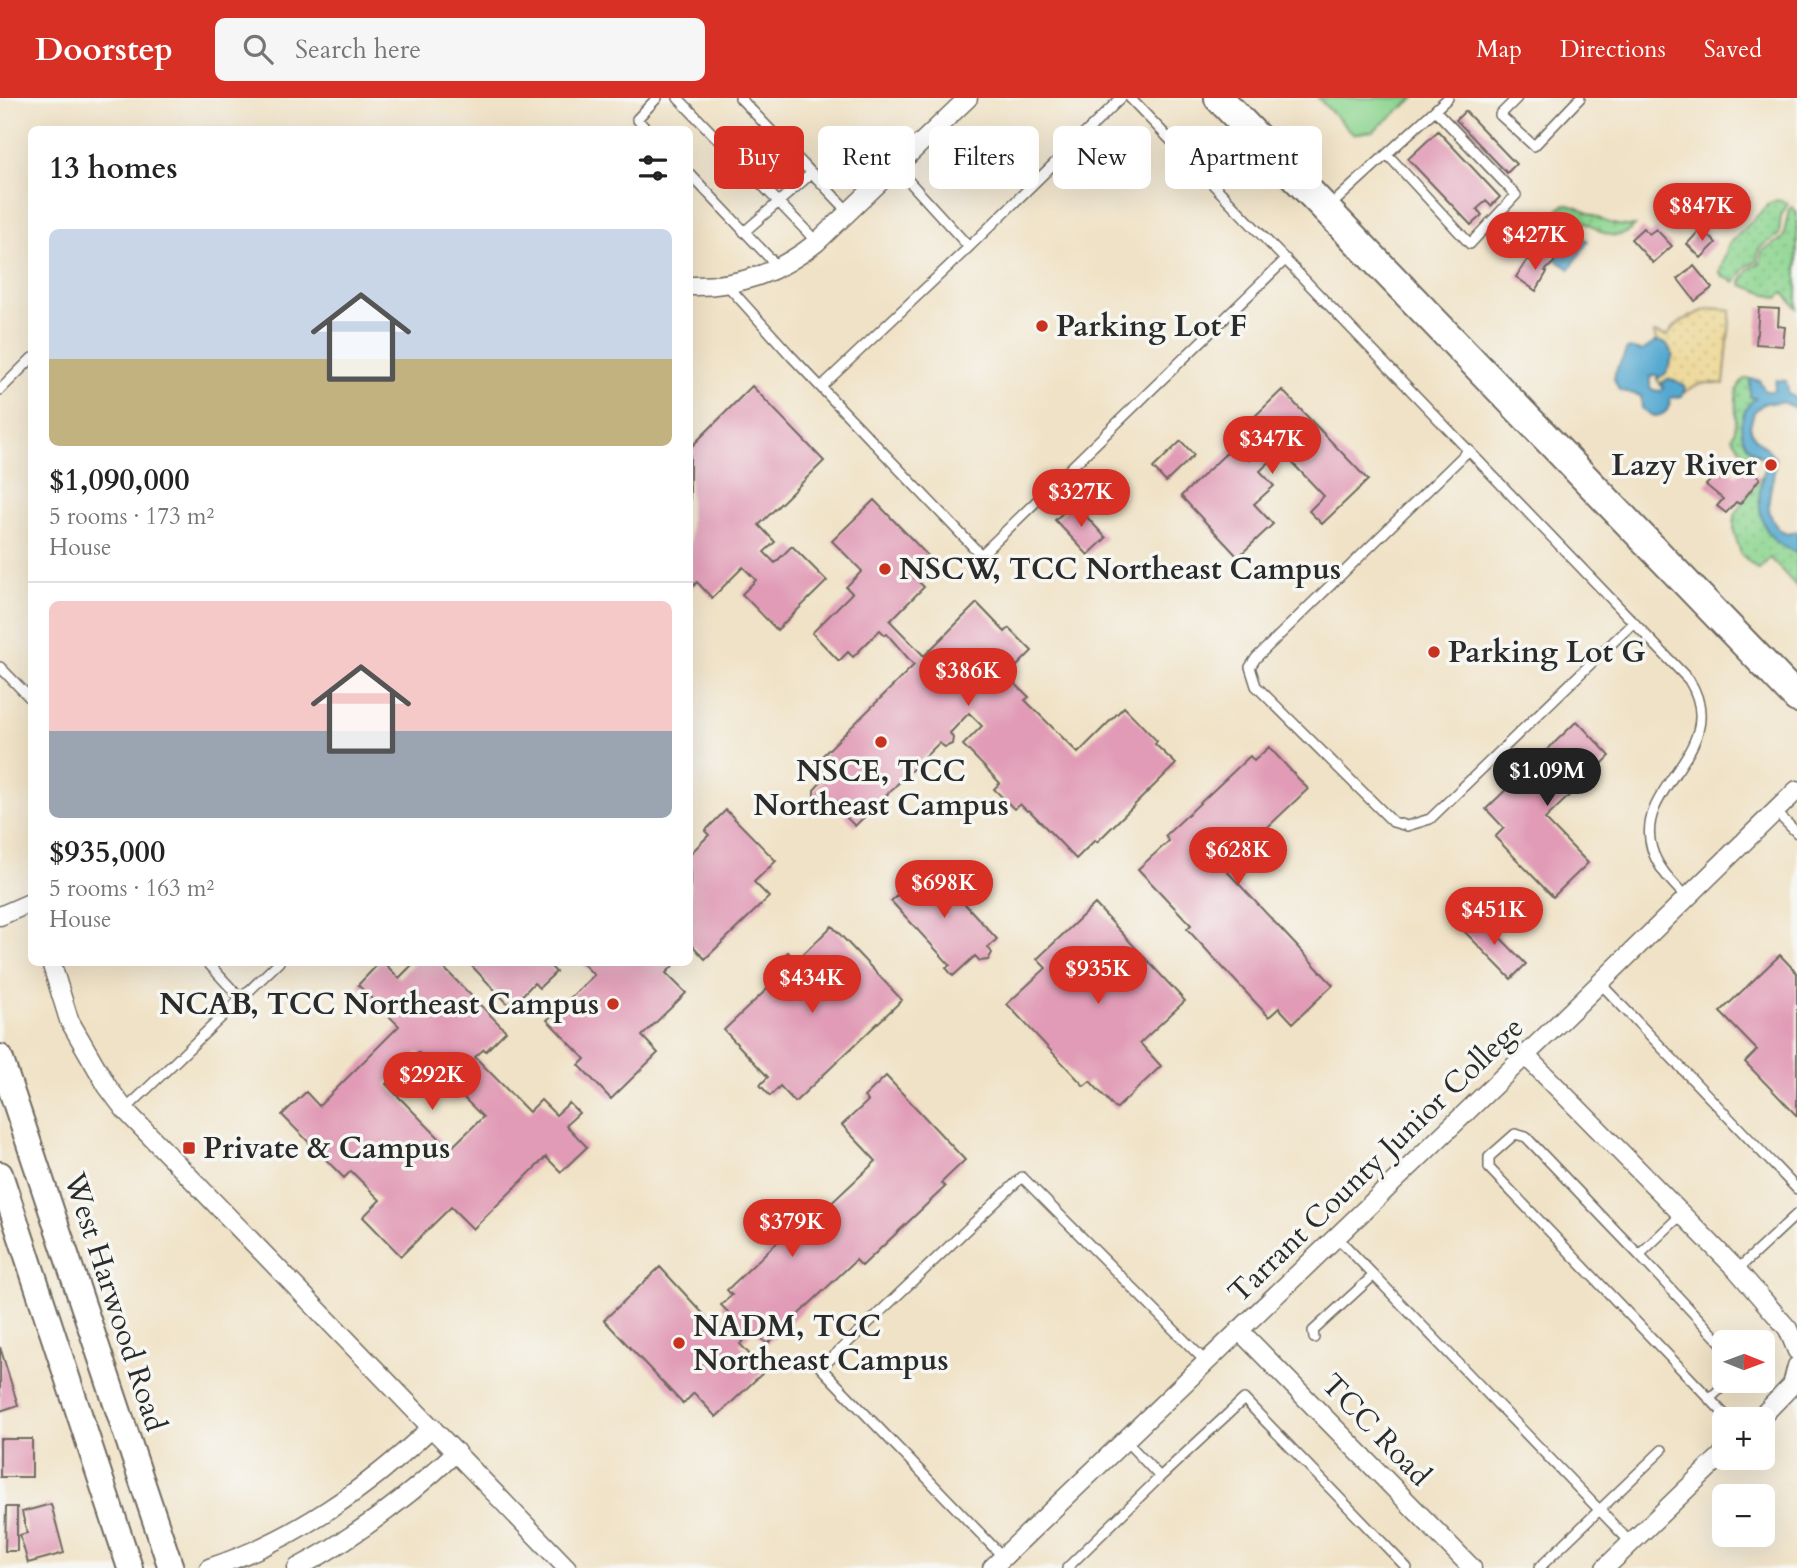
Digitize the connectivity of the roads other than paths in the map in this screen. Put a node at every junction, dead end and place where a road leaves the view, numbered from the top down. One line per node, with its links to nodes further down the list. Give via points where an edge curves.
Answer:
1 (657, 98): 12 (lane, via 637,119)
2 (678, 98): 19 (lane)
3 (740, 98): 15 (lane)
4 (968, 98): 13 (street)
5 (1121, 98): 24 (lane)
6 (1130, 98): 25 (lane)
7 (1219, 98): 20 (main road)
8 (1448, 98): 11 (lane)
9 (1517, 98): 10 (lane, via 1500,115 1534,146)
10 (1580, 98)
11 (1436, 110): 14 (lane); 14 (lane, via 1516,195 1470,244)
12 (643, 126)
13 (915, 149)
14 (1387, 154): 20 (lane)
15 (812, 173): 19 (lane); 21 (lane)
16 (693, 177): 22 (lane)
17 (915, 188): 24 (lane)
18 (873, 189): 21 (street)
19 (779, 203): 22 (lane); 23 (lane)
20 (1326, 210): 36 (main road)
21 (849, 212): 23 (street)
22 (744, 232): 26 (lane)
23 (817, 242): 26 (street)
24 (969, 247): 30 (lane)
25 (1286, 259): 30 (lane, via 981,555); 32 (lane)
26 (779, 268): 27 (street)
27 (727, 285): 28 (street); 30 (lane)
28 (693, 286)
29 (28, 362): 31 (lane)
30 (822, 386)
31 (0, 390)
32 (1469, 450): 33 (lane); 33 (lane, via 1256,658 1250,667 1256,686 1393,822 1407,826 1430,819)
33 (1634, 622): 40 (lane, via 1689,680 1701,706 1698,737 1657,804 1649,835 1659,866)
34 (0, 667): 35 (lane)
35 (28, 696)
36 (1797, 698)
37 (1797, 790): 38 (street, Tarrant County Junior College)
38 (1776, 811): 39 (lane); 40 (street, Tarrant County Junior College)
39 (1797, 833)
40 (1686, 898): 46 (street, Tarrant County Junior College)
41 (28, 904): 42 (street)
42 (0, 916)
43 (52, 966): 50 (street, via 69,1020)
44 (211, 966): 47 (lane)
45 (275, 966): 47 (lane)
46 (1600, 983): 48 (street, Tarrant County Junior College); 52 (lane)
47 (241, 999): 50 (lane)
48 (1525, 1055): 53 (street); 55 (street, Tarrant County Junior College)
49 (0, 1056): 79 (main road, West Harwood Road)
50 (125, 1110): 69 (street)
51 (0, 1174): 78 (main road)
52 (1797, 1189)
53 (1682, 1214): 56 (lane); 57 (street)
54 (1797, 1214): 57 (lane)
55 (1337, 1237): 58 (lane); 59 (street, Tarrant County Junior College)
56 (1639, 1255): 60 (lane); 66 (lane, via 1526,1137 1515,1134 1489,1157 1489,1168)
57 (1737, 1270): 62 (street, via 1788,1329)
58 (1374, 1275): 61 (lane, via 1313,1331); 75 (lane)
59 (1239, 1330): 63 (street, Tarrant County Junior College); 85 (street, TCC Road)
60 (1712, 1333)
61 (1314, 1338)
62 (1797, 1351)
63 (1206, 1363): 70 (street, Tarrant County Junior College); 77 (lane, via 1022,1177 821,1368)
64 (1797, 1366): 68 (street, via 1792,1385)
65 (1716, 1393): 66 (lane)
66 (1709, 1399): 67 (lane)
67 (1717, 1407)
68 (1771, 1407)
69 (432, 1427): 72 (street); 80 (street, via 376,1477 319,1517)
70 (1125, 1440): 74 (lane); 77 (street, Tarrant County Junior College)
71 (1662, 1450): 75 (lane)
72 (456, 1452): 81 (street, via 372,1523); 82 (street)
73 (1712, 1465): 76 (street)
74 (1160, 1477): 83 (lane); 84 (lane, via 1244,1399)
75 (1599, 1509): 76 (lane); 86 (lane)
76 (1631, 1543): 87 (street)
77 (998, 1563)
78 (130, 1568)
79 (170, 1568)
80 (209, 1568)
81 (297, 1568)
82 (567, 1568)
83 (1067, 1568)
84 (1407, 1568)
85 (1472, 1568)
86 (1539, 1568)
87 (1605, 1568)

